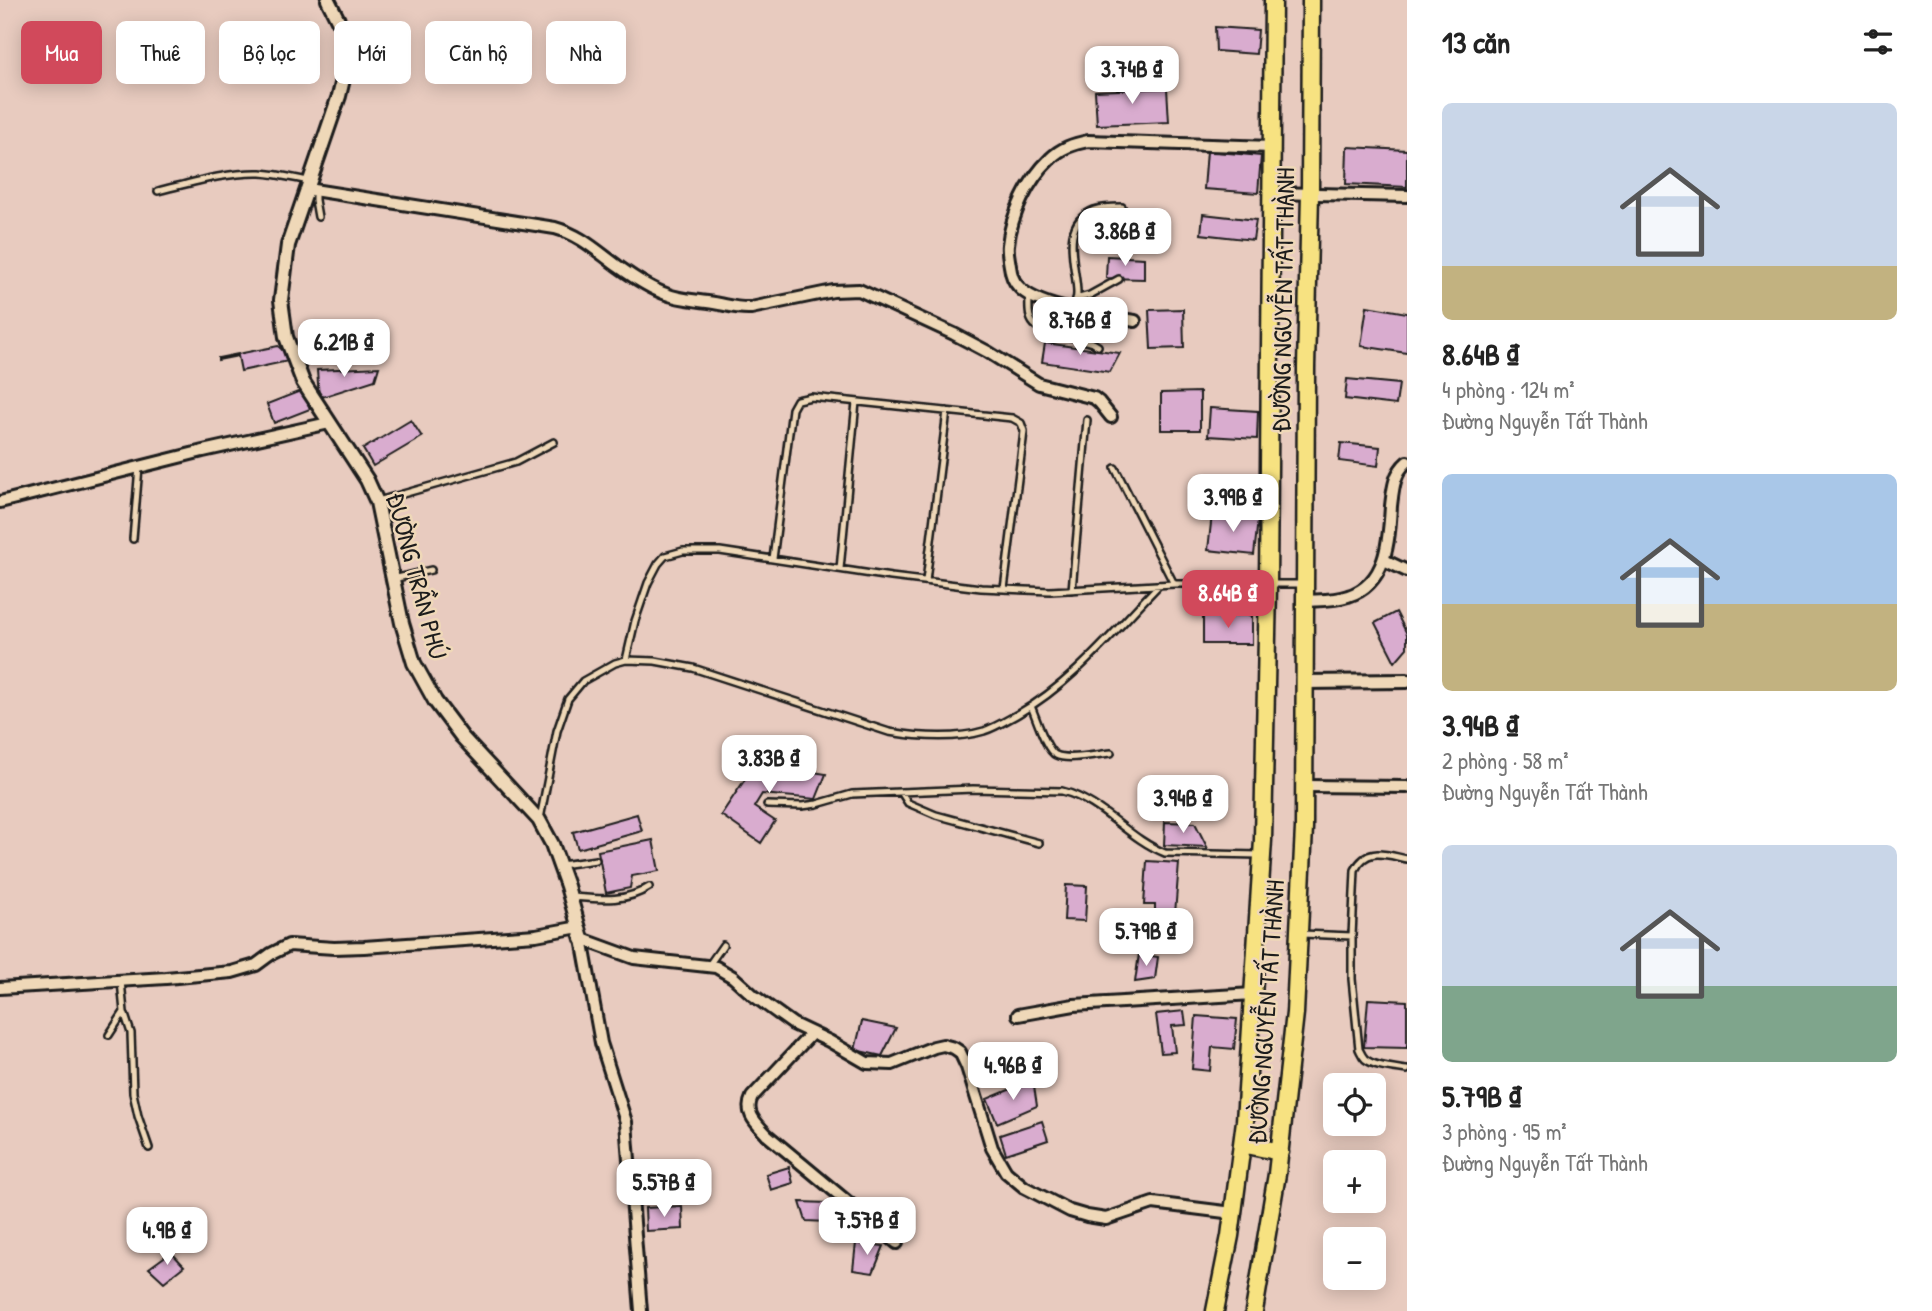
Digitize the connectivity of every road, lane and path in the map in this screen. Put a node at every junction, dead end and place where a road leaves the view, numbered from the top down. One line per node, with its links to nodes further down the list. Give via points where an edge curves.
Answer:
1 (328, 0): 5 (street, ĐƯỜNG TRẦN PHÚ, via 344,32 346,66)
2 (1273, 0): 4 (main road, ĐƯỜNG NGUYỄN TẤT THÀNH)
3 (1311, 0): 8 (main road, ĐƯỜNG NGUYỄN TẤT THÀNH)
4 (1272, 147): 7 (main road, ĐƯỜNG NGUYỄN TẤT THÀNH); 13 (street, via 1088,141 1063,149 1033,180 1010,229 1007,248 1012,276)
5 (310, 187): 6 (lane, via 263,173 242,173); 11 (lane); 19 (street, via 568,231 647,285 676,297 744,309 833,290 859,290 989,352 1039,384 1094,398); 21 (street, ĐƯỜNG TRẦN PHÚ, via 288,245 282,318 303,382)
6 (158, 191)
7 (1272, 193): 8 (street); 38 (main road, ĐƯỜNG NGUYỄN TẤT THÀNH)
8 (1310, 194): 9 (street); 39 (main road, ĐƯỜNG NGUYỄN TẤT THÀNH)
9 (1407, 196)
10 (1122, 207): 14 (lane, via 1097,208 1077,225 1071,254)
11 (318, 217)
12 (1119, 279): 14 (lane)
13 (1029, 296): 14 (street); 16 (lane, via 1032,324)
14 (1075, 304): 15 (street)
15 (1135, 321)
16 (1098, 346)
17 (856, 402): 18 (lane); 29 (lane, via 810,397 797,400 792,409); 31 (lane)
18 (947, 411): 35 (lane); 40 (lane, via 1021,423 1023,440)
19 (1111, 417)
20 (1087, 419): 41 (lane)
21 (330, 423): 24 (street); 27 (street, ĐƯỜNG TRẦN PHÚ)
22 (554, 442): 27 (lane, via 516,462)
23 (1407, 462): 30 (street, via 1394,481)
24 (139, 467): 26 (street); 28 (lane)
25 (1115, 468): 37 (lane)
26 (0, 502)
27 (377, 502): 34 (street, ĐƯỜNG TRẦN PHÚ)
28 (133, 539)
29 (773, 559): 31 (lane); 43 (lane, via 701,550 664,556 648,583)
30 (1384, 560): 33 (street); 42 (street, via 1379,573 1350,596)
31 (840, 569): 35 (lane)
32 (431, 570): 34 (lane)
33 (1407, 571)
34 (393, 579): 52 (street, ĐƯỜNG TRẦN PHÚ, via 402,623 423,681 462,737)
35 (926, 582): 40 (lane)
36 (1159, 584): 37 (lane); 41 (lane); 46 (lane, via 1077,669)
37 (1174, 584): 38 (lane)
38 (1268, 584): 39 (lane); 54 (main road, ĐƯỜNG NGUYỄN TẤT THÀNH)
39 (1305, 584): 42 (main road, ĐƯỜNG NGUYỄN TẤT THÀNH)
40 (1004, 589): 41 (lane)
41 (1072, 590)
42 (1305, 601): 45 (main road, ĐƯỜNG NGUYỄN TẤT THÀNH)
43 (626, 660): 46 (lane, via 693,668 913,736 954,737 985,731); 52 (lane, via 593,674 568,699)
44 (1407, 681): 45 (street)
45 (1303, 682): 48 (main road, ĐƯỜNG NGUYỄN TẤT THÀNH)
46 (1031, 706): 47 (lane, via 1054,755 1065,758)
47 (1111, 752)
48 (1305, 786): 49 (street); 61 (main road, ĐƯỜNG NGUYỄN TẤT THÀNH)
49 (1407, 787)
50 (901, 792): 51 (lane, via 852,794 817,804); 53 (lane, via 908,803 936,815); 54 (lane, via 1062,791 1091,804 1152,849)
51 (767, 805)
52 (539, 820): 57 (street, ĐƯỜNG TRẦN PHÚ)
53 (1039, 843)
54 (1262, 855): 67 (main road, ĐƯỜNG NGUYỄN TẤT THÀNH)
55 (1407, 859): 62 (lane, via 1372,854 1360,861 1355,870)
56 (596, 860): 57 (lane)
57 (560, 865): 59 (street, ĐƯỜNG TRẦN PHÚ)
58 (649, 887): 59 (lane, via 617,899)
59 (571, 897): 60 (street, ĐƯỜNG TRẦN PHÚ)
60 (581, 933): 64 (street, via 635,958); 65 (street, via 334,948 289,945 256,965 232,972); 78 (street, via 601,1043 626,1122)
61 (1298, 934): 62 (lane); 75 (main road, ĐƯỜNG NGUYỄN TẤT THÀNH)
62 (1352, 936): 72 (lane, via 1352,979 1362,1057)
63 (723, 945): 64 (lane)
64 (709, 965): 70 (street, via 733,976 754,996)
65 (121, 981): 66 (street); 68 (lane)
66 (1, 991)
67 (1253, 994): 69 (street, via 1074,1005); 73 (main road, ĐƯỜNG NGUYỄN TẤT THÀNH)
68 (124, 1012): 71 (lane); 74 (lane, via 131,1033 133,1093)
69 (1018, 1015)
70 (812, 1033): 76 (street, via 874,1065 899,1062 943,1045 960,1052 992,1147 1006,1172 1037,1195 1070,1211 1106,1219 1153,1203); 77 (street, via 752,1097 748,1104 751,1118)
71 (109, 1035)
72 (1407, 1070)
73 (1242, 1144): 75 (main road); 76 (main road, ĐƯỜNG NGUYỄN TẤT THÀNH)
74 (149, 1148)
75 (1280, 1152): 80 (main road, ĐƯỜNG NGUYỄN TẤT THÀNH)
76 (1233, 1213): 79 (main road, ĐƯỜNG NGUYỄN TẤT THÀNH)
77 (897, 1243)
78 (641, 1311)
79 (1215, 1311)
80 (1254, 1311)

